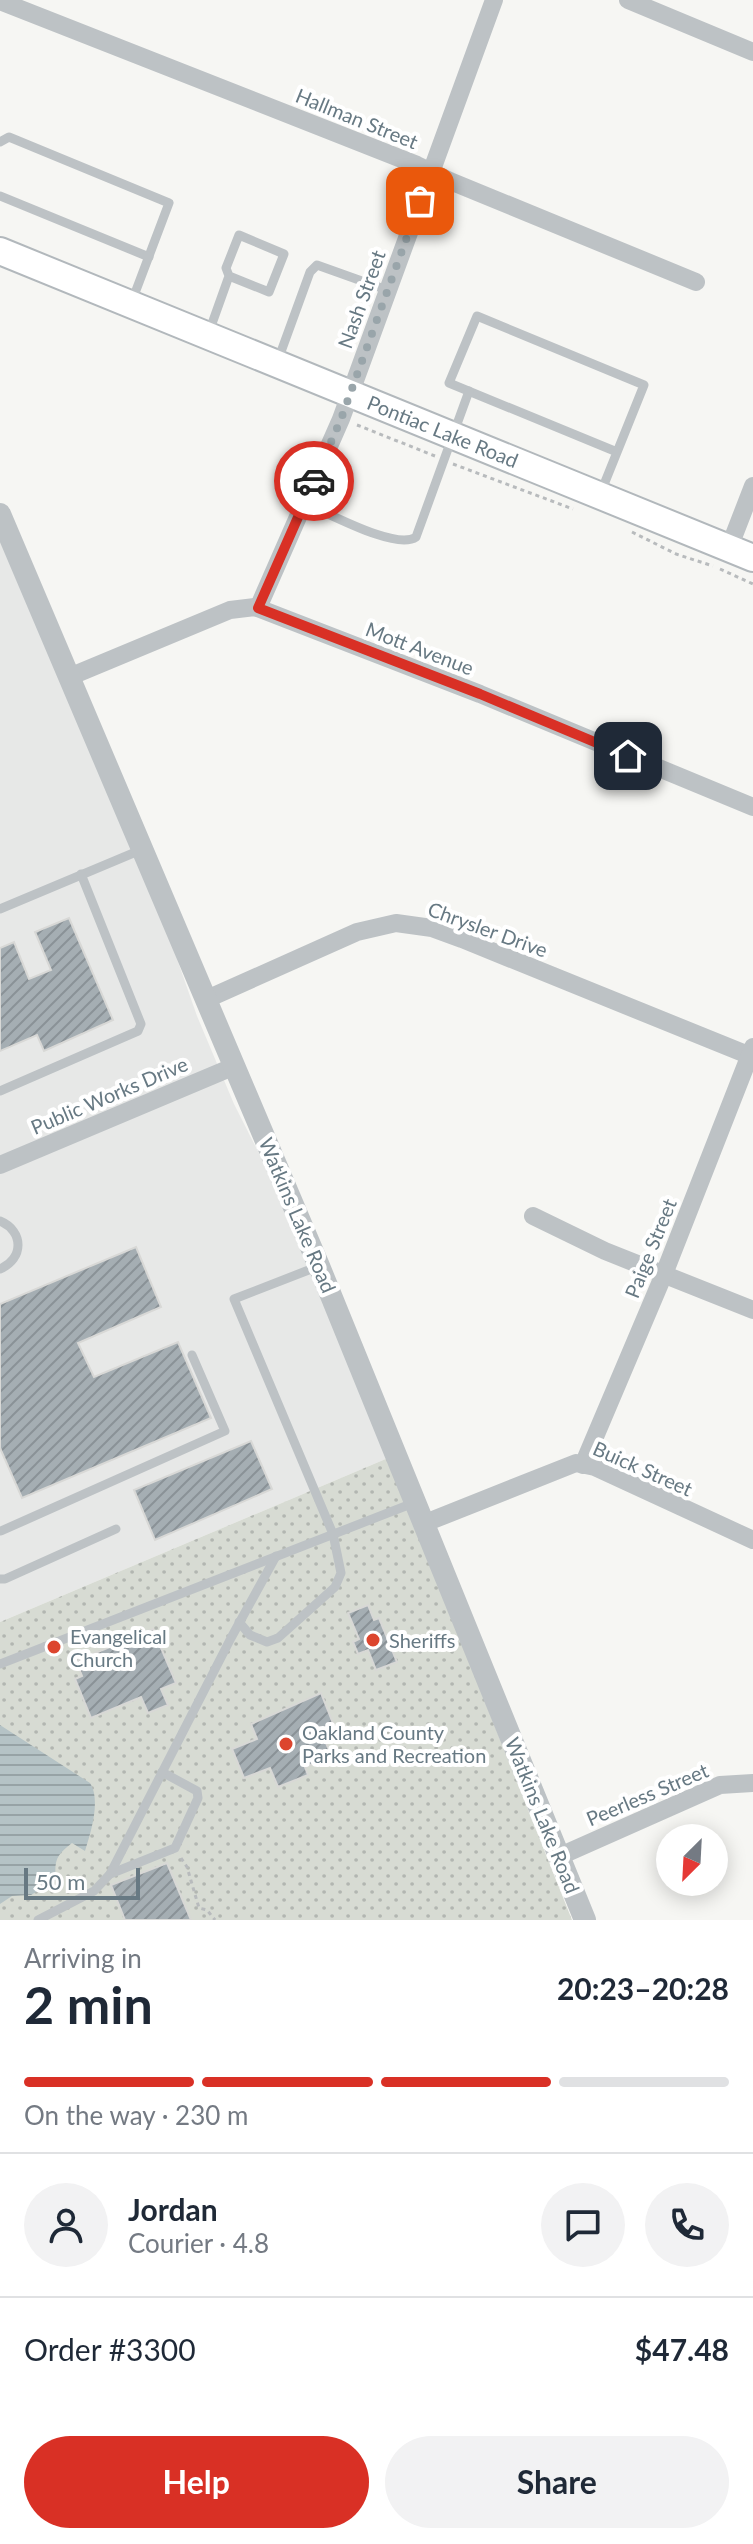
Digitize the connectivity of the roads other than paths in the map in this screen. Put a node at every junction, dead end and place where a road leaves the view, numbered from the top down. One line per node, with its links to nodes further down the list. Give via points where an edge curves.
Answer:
1 (494, 0): 6 (street, Nash Street)
2 (628, 0): 4 (street)
3 (0, 1): 6 (street, Hallman Street)
4 (753, 52)
5 (0, 142): 9 (lane, via 9,137 169,203)
6 (430, 172): 11 (street, Hallman Street); 12 (street, Nash Street)
7 (0, 196): 9 (lane)
8 (0, 251): 13 (main road, Pontiac Lake Road)
9 (149, 257): 13 (lane)
10 (229, 276): 10 (lane, via 226,268 239,235 284,254 269,292); 14 (lane)
11 (696, 282)
12 (387, 290): 15 (lane, via 317,265); 17 (street, Nash Street)
13 (131, 304): 14 (main road, Pontiac Lake Road)
14 (208, 335): 15 (main road, Pontiac Lake Road)
15 (276, 363): 17 (main road, Pontiac Lake Road)
16 (469, 391): 18 (lane); 19 (lane); 19 (lane, via 449,383 477,316 644,385)
17 (350, 393): 18 (main road, Pontiac Lake Road); 21 (street, Nash Street)
18 (452, 435): 21 (lane, via 423,525 411,541 391,540); 22 (main road, Pontiac Lake Road)
19 (617, 452): 22 (lane)
20 (753, 486): 24 (street)
21 (304, 503): 25 (street, Nash Street)
22 (592, 504): 24 (main road, Pontiac Lake Road)
23 (0, 514): 26 (street, Watkins Lake Road)
24 (741, 553)
25 (258, 608): 26 (street, via 234,609); 27 (street, Mott Avenue)
26 (69, 677): 28 (street, Watkins Lake Road)
27 (753, 807)
28 (143, 849): 29 (lane); 31 (street, Watkins Lake Road)
29 (81, 874): 30 (lane); 34 (lane, via 141,1024 138,1031)
30 (0, 909)
31 (207, 999): 32 (street, Chrysler Drive, via 357,932 396,923 432,928); 33 (street, Watkins Lake Road)
32 (752, 1053): 40 (street, Paige Street)
33 (235, 1066): 35 (street, Public Works Drive); 38 (street, Watkins Lake Road)
34 (0, 1091)
35 (0, 1163)
36 (533, 1216): 40 (street)
37 (0, 1221): 39 (lane, via 14,1230 19,1245 14,1260)
38 (319, 1266): 44 (street, Watkins Lake Road); 48 (lane, via 234,1299)
39 (0, 1269)
40 (664, 1274): 41 (street); 43 (street, Paige Street)
41 (753, 1310)
42 (192, 1355): 47 (lane, via 225,1431)
43 (583, 1465): 45 (street, Buick Street, via 553,1471); 49 (street, Buick Street)
44 (416, 1502): 45 (street, Watkins Lake Road); 48 (lane)
45 (425, 1523): 56 (street, Watkins Lake Road)
46 (116, 1529): 51 (lane)
47 (0, 1530)
48 (333, 1534): 50 (lane); 52 (lane, via 341,1573 335,1587 278,1638 267,1642 250,1635)
49 (753, 1540)
50 (276, 1556): 52 (lane); 53 (lane)
51 (0, 1579)
52 (239, 1622): 54 (lane)
53 (0, 1664)
54 (162, 1772): 57 (lane); 57 (lane, via 197,1791 175,1848)
55 (753, 1783): 56 (street, Peerless Street, via 720,1785)
56 (560, 1856): 59 (street, Watkins Lake Road)
57 (110, 1874): 58 (lane, via 94,1891)
58 (38, 1920)
59 (585, 1920)

